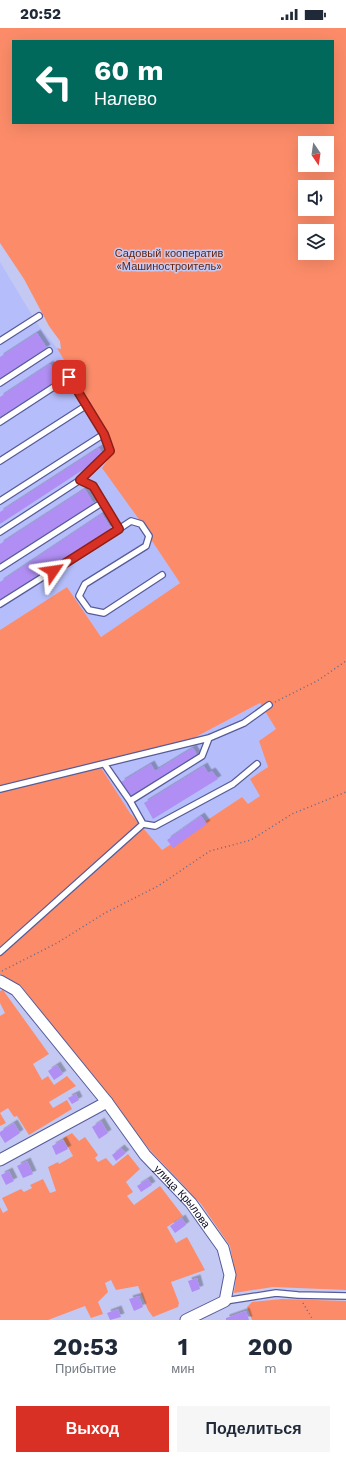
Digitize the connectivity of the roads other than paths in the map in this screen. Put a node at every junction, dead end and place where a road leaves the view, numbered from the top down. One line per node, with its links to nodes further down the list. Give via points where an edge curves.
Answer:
1 (39, 316): 2 (lane)
2 (0, 342)
3 (49, 351): 4 (lane)
4 (0, 383)
5 (87, 405): 6 (lane, via 69,377); 7 (lane); 8 (lane)
6 (0, 422)
7 (104, 434): 9 (lane, via 110,451); 10 (lane)
8 (0, 461)
9 (80, 480): 11 (lane, via 93,486); 13 (lane)
10 (0, 501)
11 (103, 502): 12 (lane); 14 (lane)
12 (119, 529): 15 (lane, via 132,521 141,524 149,536 146,546 85,584 79,596 89,610 104,613); 16 (lane)
13 (0, 532)
14 (0, 568)
15 (162, 575)
16 (0, 604)
17 (269, 705): 18 (lane, via 244,723)
18 (209, 738): 20 (lane); 22 (lane, via 202,756)
19 (257, 764): 23 (lane, via 233,784 156,826)
20 (104, 765): 21 (lane); 22 (lane)
21 (0, 789)
22 (130, 801): 23 (lane)
23 (143, 824): 24 (lane)
24 (0, 952)
25 (0, 981): 26 (street, улица Крылова, via 16,990)
26 (107, 1102): 27 (street); 29 (street, улица Крылова, via 145,1155 191,1203 223,1248 230,1276)
27 (0, 1160)
28 (346, 1296): 29 (lane, via 276,1292)
29 (224, 1301): 30 (street)
30 (186, 1320)

